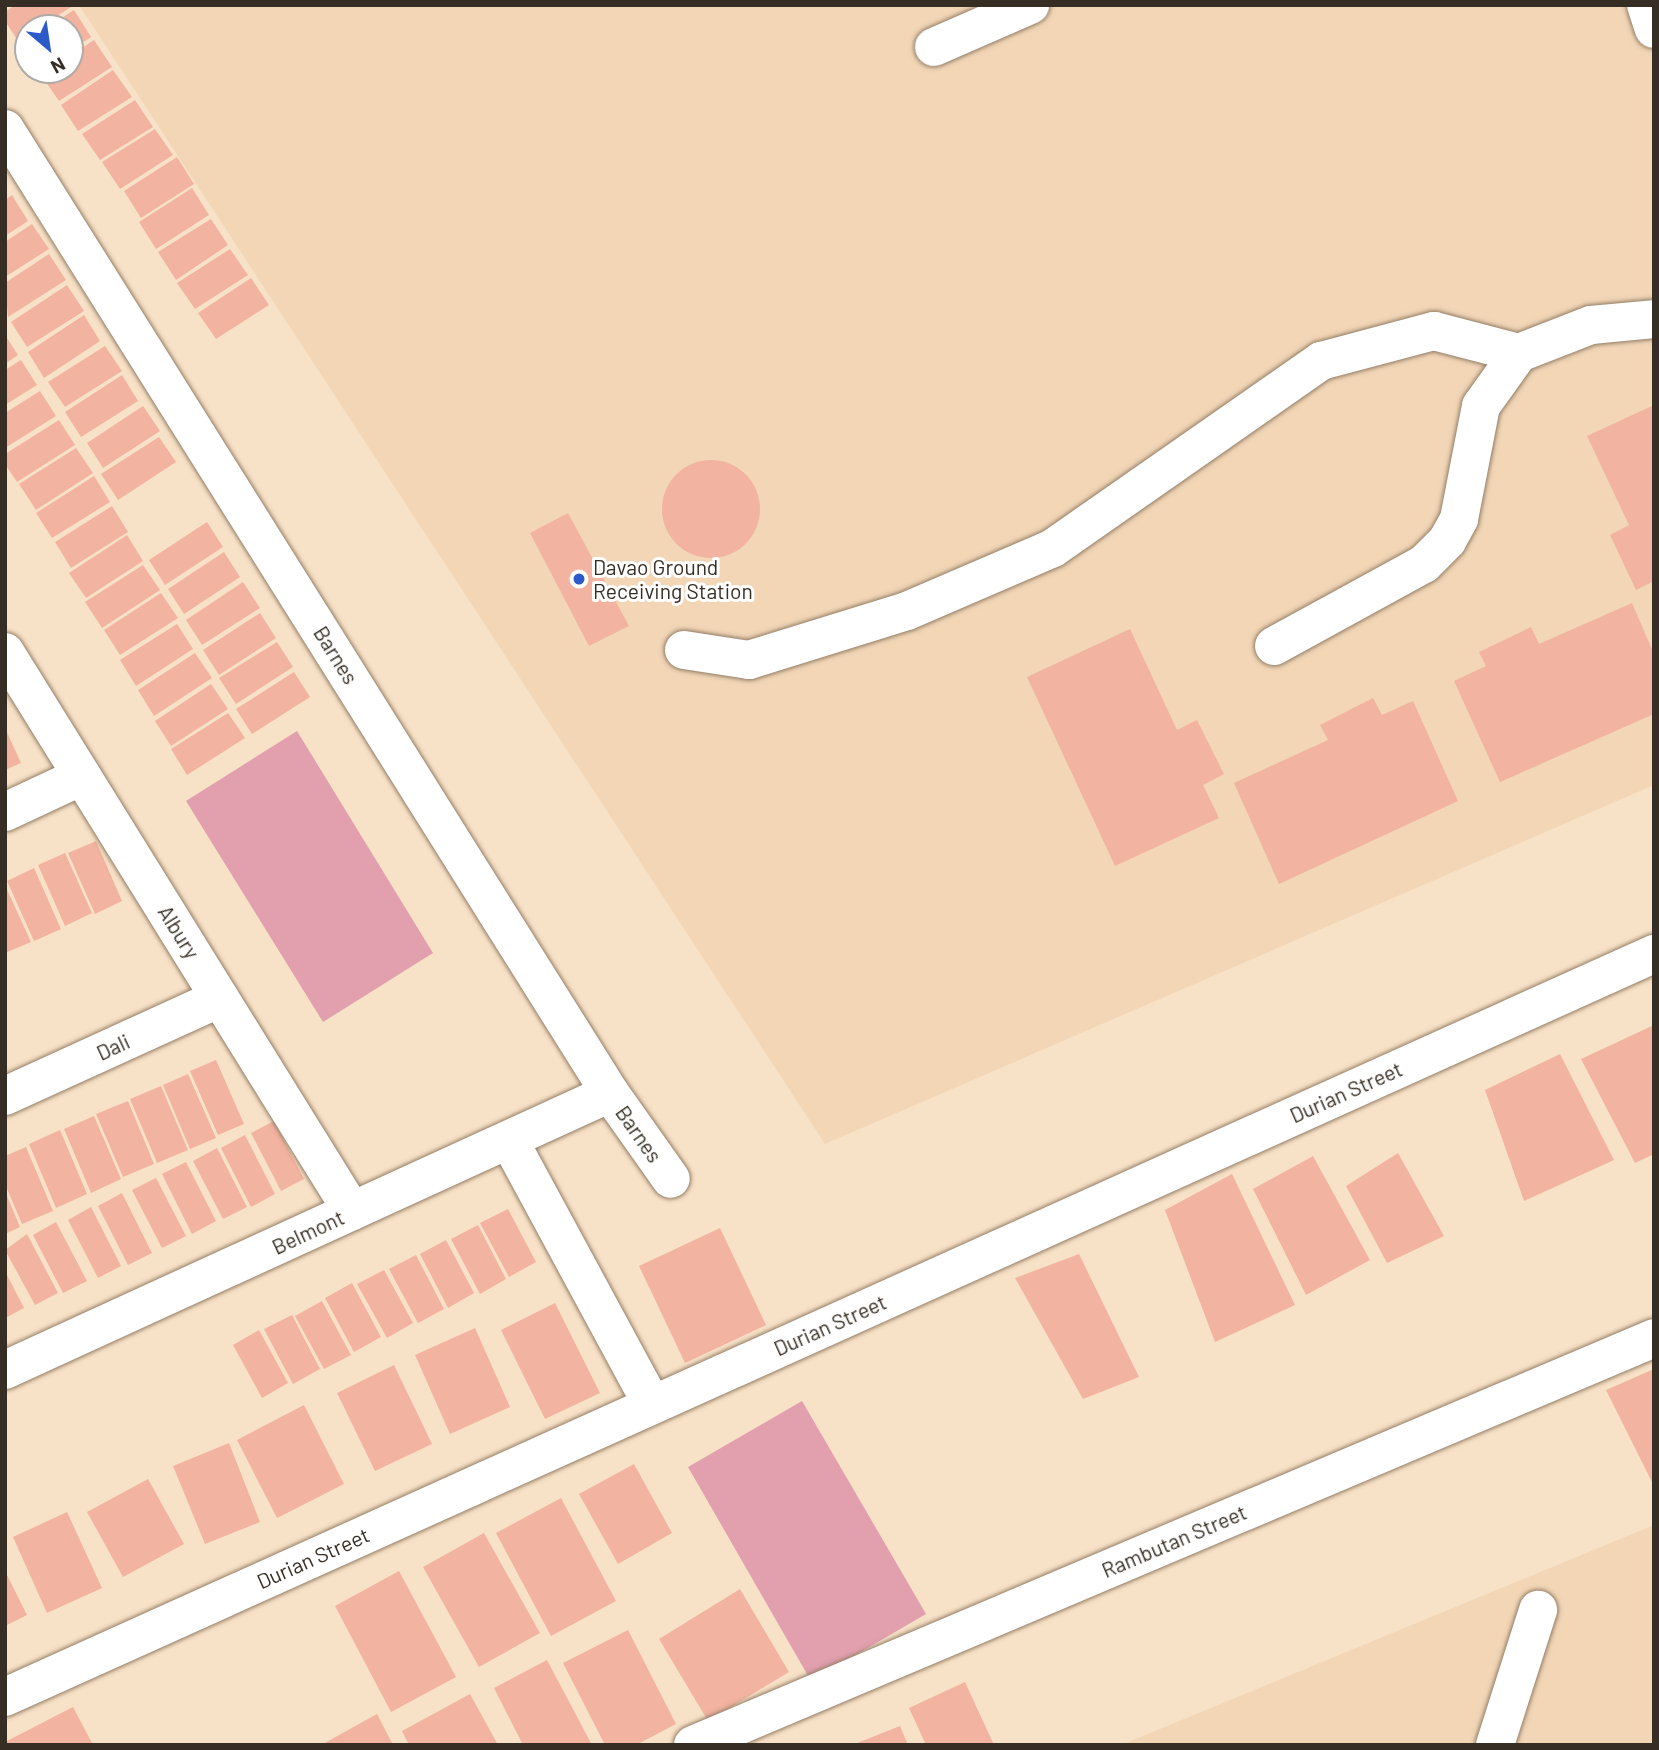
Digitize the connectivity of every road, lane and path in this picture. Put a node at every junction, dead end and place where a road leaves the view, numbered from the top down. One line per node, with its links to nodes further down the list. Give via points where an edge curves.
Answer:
1 (1030, 5): 4 (street)
2 (1646, 5): 3 (street)
3 (1654, 29)
4 (934, 47)
5 (5, 128): 15 (street, Barnes)
6 (1654, 319): 7 (street, via 1591,325)
7 (1519, 353): 8 (street, via 1481,406 1459,519 1447,541 1424,564); 9 (street, via 1434,331 1321,361 1053,548 907,611 749,660)
8 (1274, 646)
9 (684, 650)
10 (5, 652): 11 (street, Albury)
11 (82, 776): 12 (street); 14 (street, Albury)
12 (5, 812)
13 (1654, 954): 22 (street, Durian Street)
14 (220, 998): 16 (street, Dali); 19 (street, Albury)
15 (610, 1093): 17 (street, Belmont); 18 (street, Barnes)
16 (5, 1096)
17 (509, 1140): 19 (street, Belmont); 22 (street)
18 (671, 1179)
19 (352, 1211): 21 (street, Belmont)
20 (1654, 1338): 25 (street, Rambutan Street)
21 (5, 1370)
22 (652, 1405): 24 (street, Durian Street)
23 (1538, 1610): 26 (street)
24 (5, 1697)
25 (693, 1745)
26 (1495, 1745)

